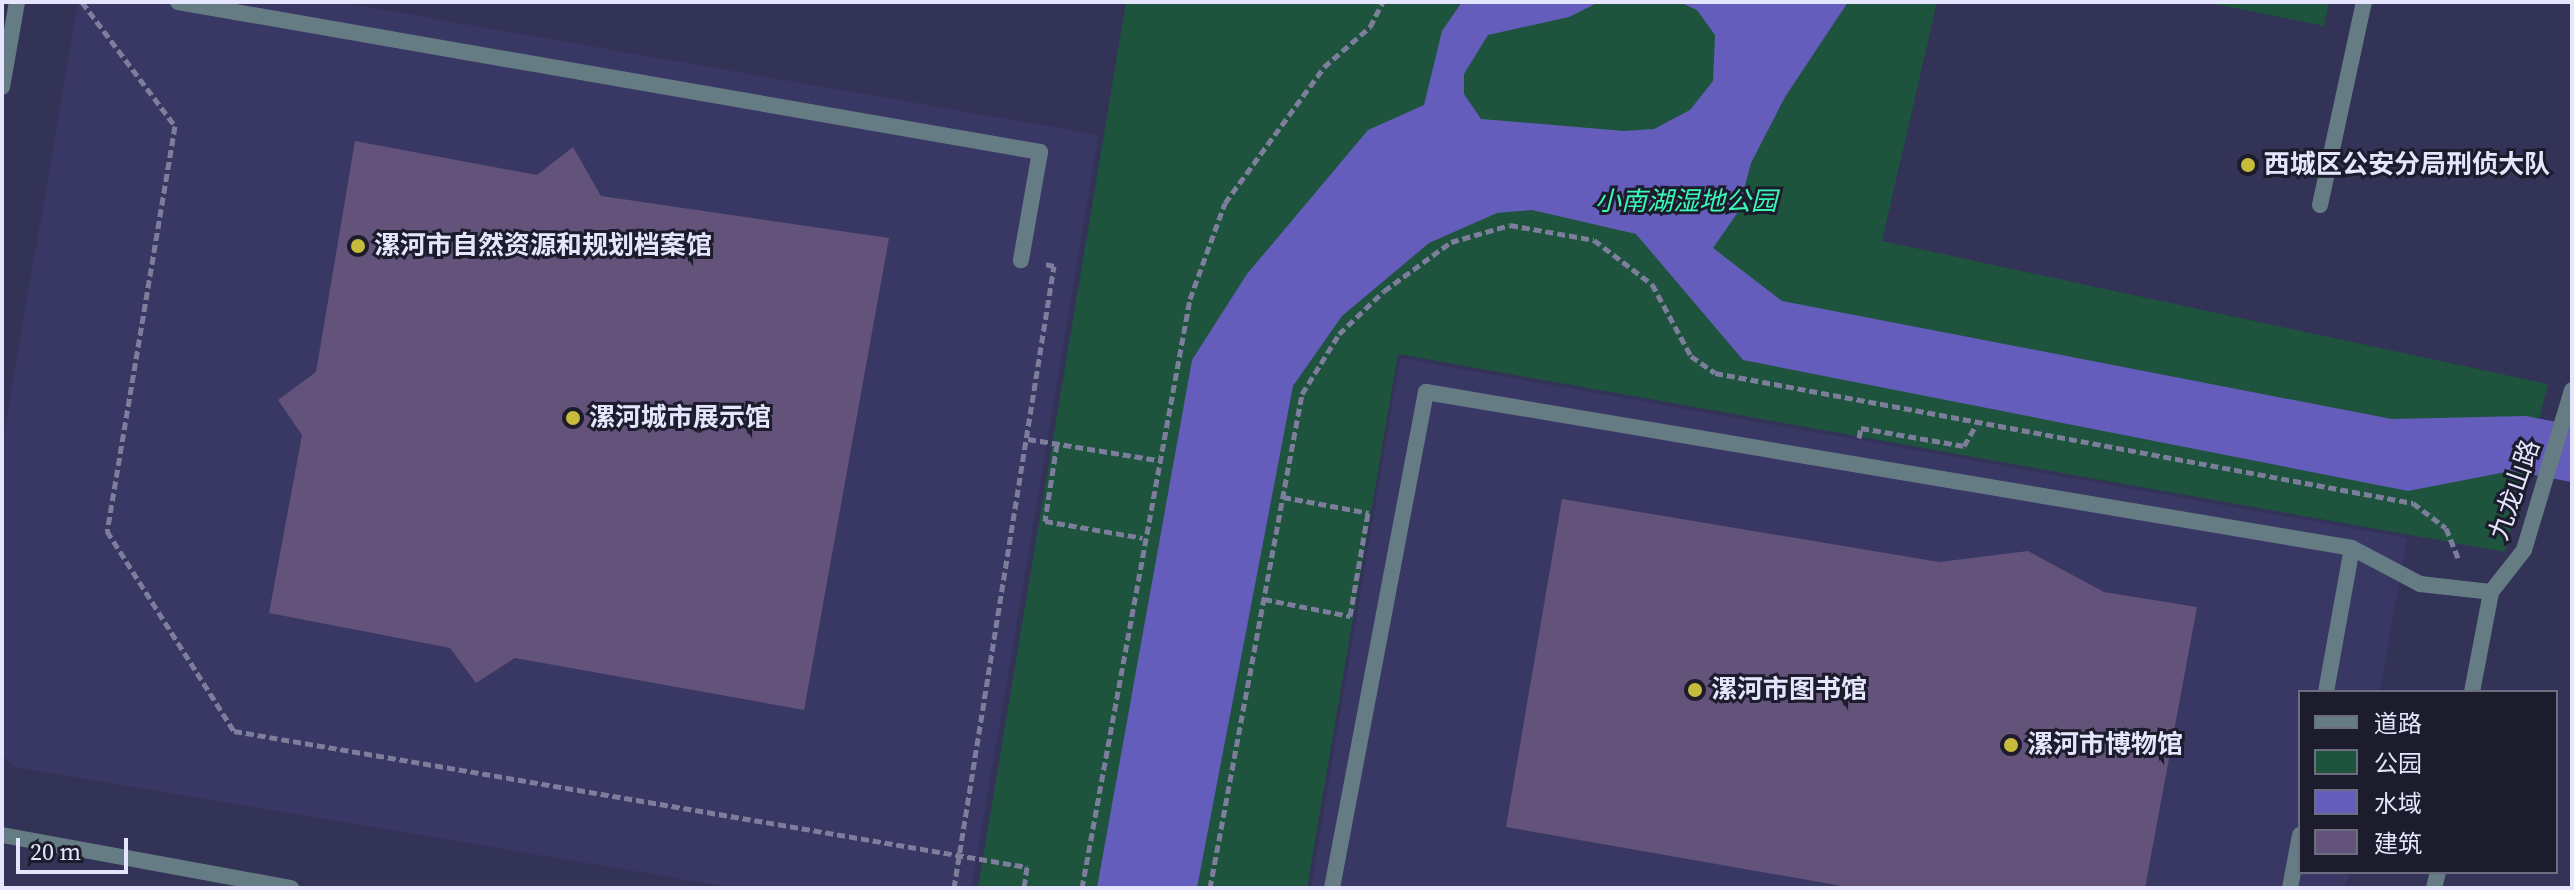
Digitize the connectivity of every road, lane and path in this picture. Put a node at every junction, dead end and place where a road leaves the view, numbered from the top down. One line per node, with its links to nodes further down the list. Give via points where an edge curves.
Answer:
1 (17, 2): 6 (street)
2 (82, 2): 26 (path, via 175,126 107,531 234,731)
3 (178, 2): 8 (street, via 1040,152)
4 (1383, 2): 13 (path, via 1370,27 1324,67 1225,203 1190,299)
5 (2364, 2): 7 (street)
6 (2, 87)
7 (2320, 205)
8 (1021, 260): 11 (path, via 1054,266)
9 (2572, 390): 20 (street, 九龙山路, via 2524,550)
10 (1976, 425): 14 (path, via 1964,446 1861,428)
11 (1027, 439): 12 (path); 26 (path)
12 (1057, 444): 13 (path); 18 (path, via 1045,521)
13 (1157, 460): 18 (path)
14 (1855, 465): 17 (street, via 1426,392); 19 (street)
15 (1283, 497): 16 (path)
16 (1368, 513): 17 (path); 21 (path, via 1350,616)
17 (1401, 520): 31 (street)
18 (1143, 538): 30 (path)
19 (2352, 548): 20 (street, via 2420,584); 22 (street)
20 (2491, 592): 23 (street, 九龙山路)
21 (1264, 599)
22 (2326, 690)
23 (2472, 690)
24 (2, 835): 27 (street)
25 (2298, 846): 32 (street)
26 (959, 857): 28 (path); 29 (path, via 1027,867)
27 (291, 888)
28 (954, 888)
29 (1024, 888)
30 (1082, 888)
31 (1332, 888)
32 (2290, 888)

